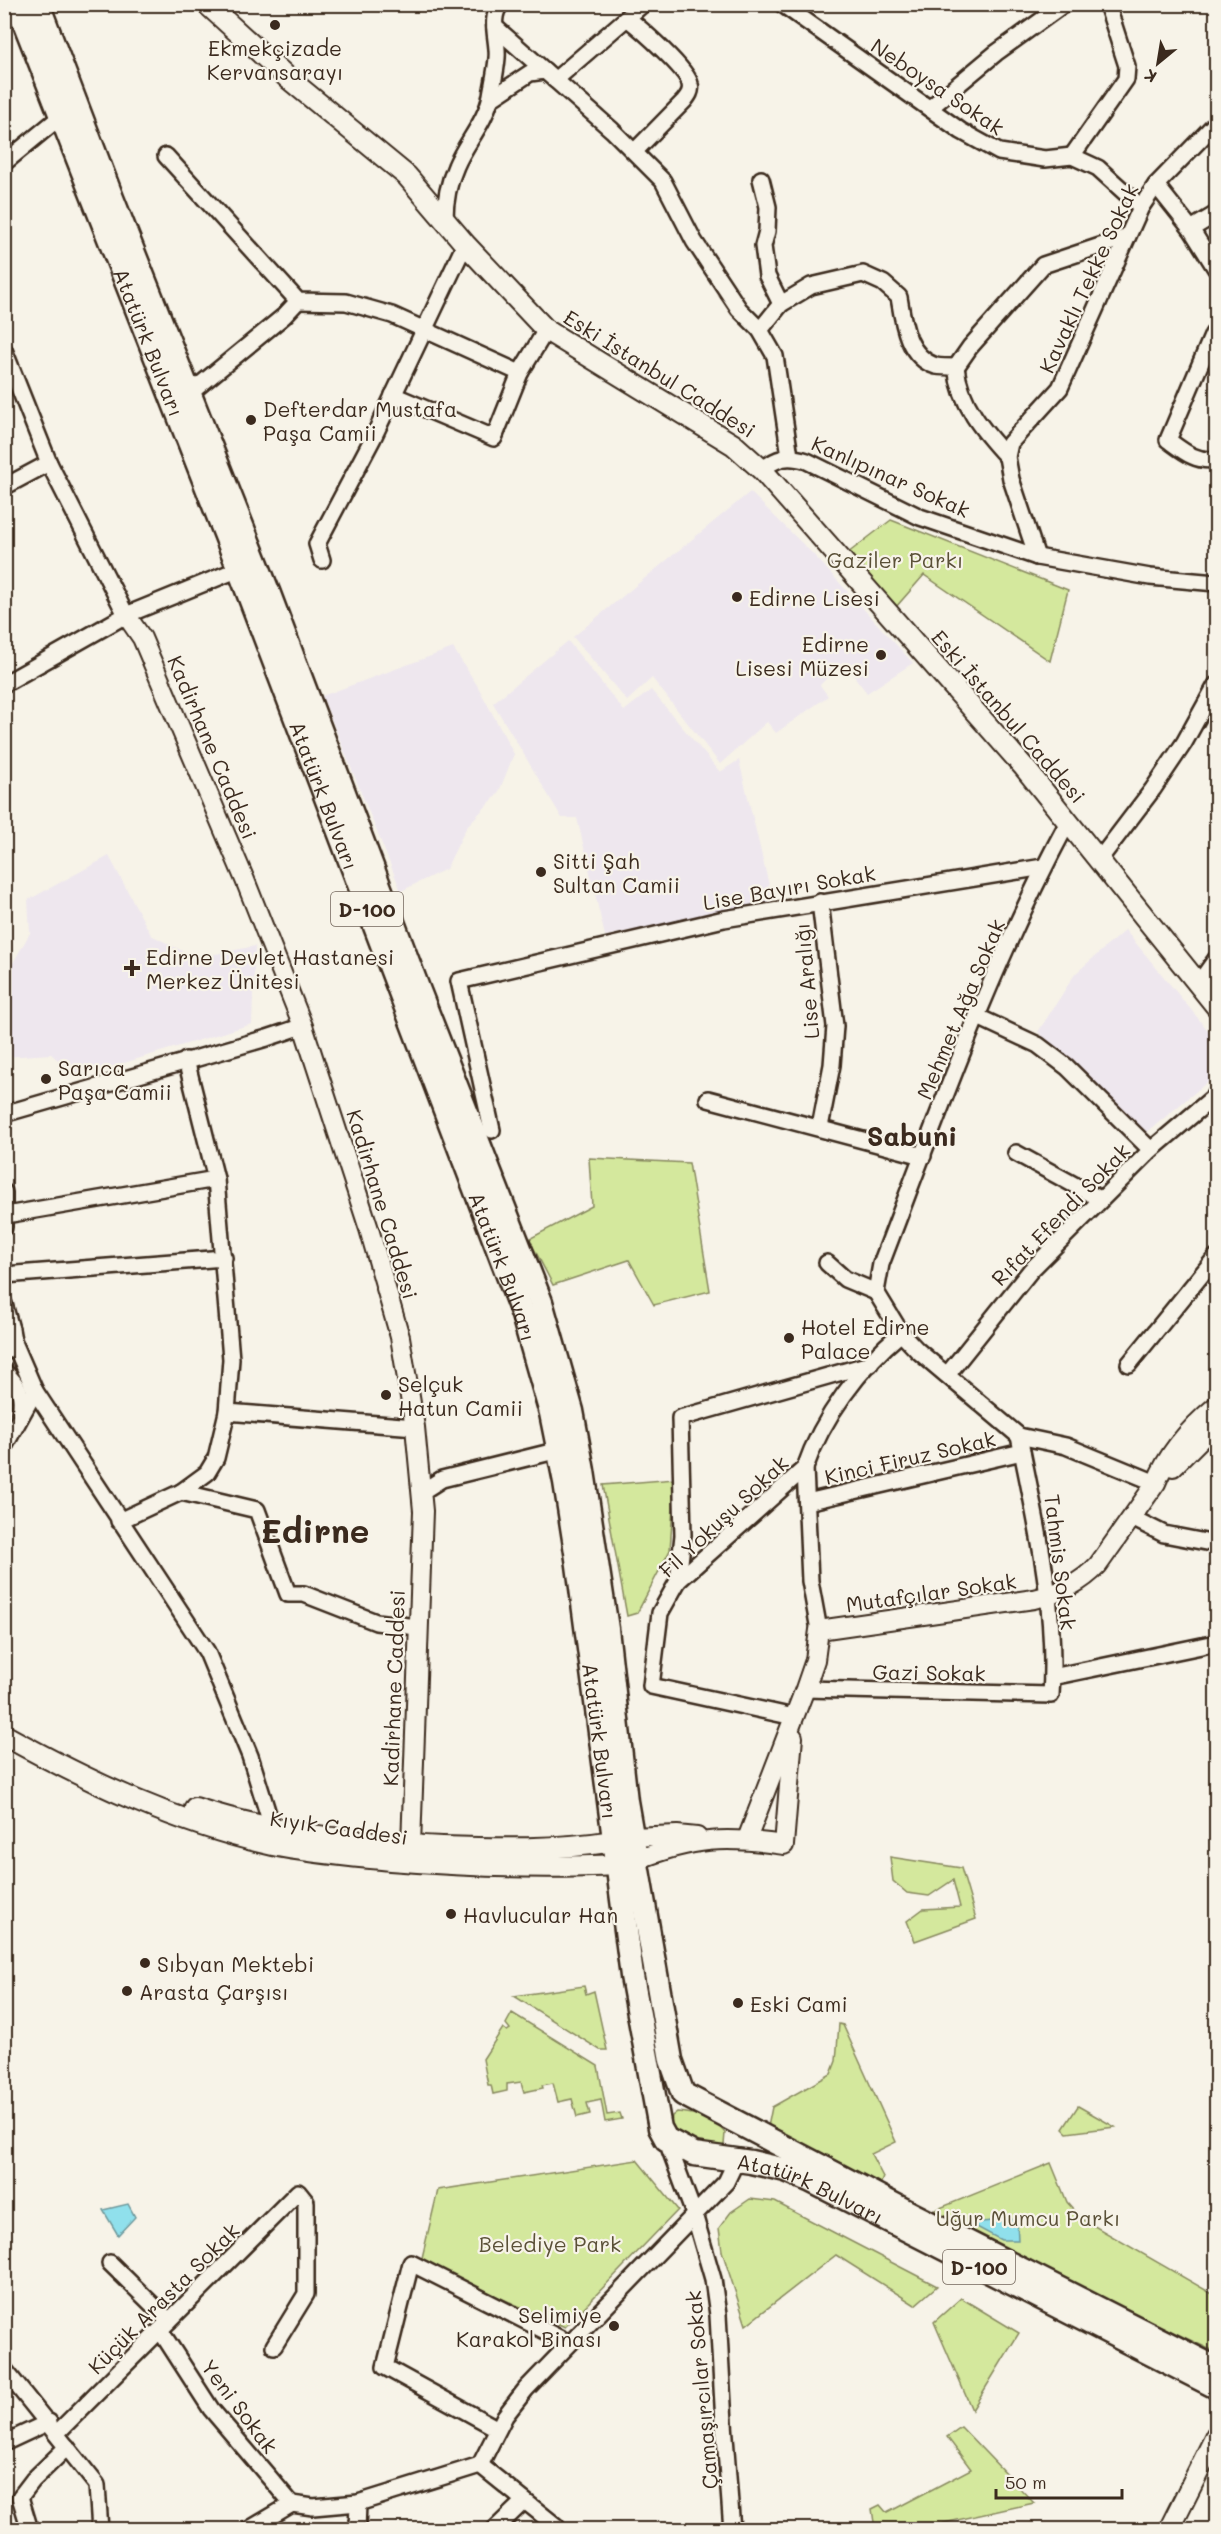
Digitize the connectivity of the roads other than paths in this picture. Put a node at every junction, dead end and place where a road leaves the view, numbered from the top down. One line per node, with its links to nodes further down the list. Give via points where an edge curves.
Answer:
1 (17, 4): 14 (main road, Atatürk Bulvarı / D-100)
2 (38, 4): 38 (main road, Atatürk Bulvarı / D-100)
3 (207, 4): 24 (main road, Eski İstanbul Caddesi, via 407,176)
4 (501, 4): 10 (street)
5 (644, 4): 9 (street)
6 (782, 4): 13 (street, Neboysa Sokak)
7 (1064, 4): 13 (street)
8 (1107, 4): 18 (street, via 1127,66 1126,79)
9 (627, 18): 11 (street); 16 (street, via 690,82 690,93 684,101)
10 (495, 27): 11 (street); 12 (street, via 497,56)
11 (550, 76): 12 (street, via 530,73); 16 (street)
12 (491, 99): 24 (street, via 456,164 446,193)
13 (930, 108): 18 (street, Neboysa Sokak, via 999,152 1044,159)
14 (60, 117): 19 (street); 48 (main road, Atatürk Bulvarı / D-100)
15 (1216, 123): 21 (street, Kavaklı Tekke Sokak)
16 (635, 151): 33 (street, via 663,181 694,241 739,309)
17 (166, 156): 29 (street)
18 (1072, 156): 22 (street, via 1098,168)
19 (4, 163)
20 (761, 179): 30 (street, via 768,207 763,246 767,276)
21 (1155, 185): 22 (street, Kavaklı Tekke Sokak); 25 (street)
22 (1141, 207): 26 (street, Kavaklı Tekke Sokak)
23 (1216, 214): 25 (street)
24 (445, 219): 27 (main road, Eski İstanbul Caddesi)
25 (1191, 229): 28 (street)
26 (1127, 237): 36 (street, via 1042,265); 41 (street, Kavaklı Tekke Sokak, via 1060,387 1010,444)
27 (465, 244): 31 (street); 32 (main road, Eski İstanbul Caddesi)
28 (1216, 269)
29 (298, 301): 31 (street, via 346,302 392,315); 38 (street)
30 (781, 304): 33 (street); 36 (street, via 811,286 864,274 899,297 905,334 918,354 935,365)
31 (423, 330): 37 (street); 39 (street)
32 (546, 330): 37 (street); 44 (main road, Eski İstanbul Caddesi, via 734,445)
33 (760, 330): 40 (street, via 775,356)
34 (1213, 334): 42 (street, via 1168,440 1189,455)
35 (4, 350): 43 (street)
36 (956, 367): 41 (street, via 957,382 978,426)
37 (520, 373): 39 (street, via 494,438)
38 (189, 394): 117 (main road, Atatürk Bulvarı / D-100, via 541,1302 584,1470 607,1629)
39 (393, 395): 47 (street, via 317,544)
40 (790, 456): 44 (street, Kanlıpınar Sokak, via 773,460); 46 (street, Kanlıpınar Sokak, via 920,517)
41 (1008, 457): 46 (street, via 1011,479)
42 (1216, 459)
43 (49, 462): 45 (street); 50 (street)
44 (762, 470): 53 (main road, Eski İstanbul Caddesi, via 1017,758)
45 (4, 487)
46 (1037, 557): 49 (street, Kanlıpınar Sokak, via 1150,577)
47 (322, 560)
48 (239, 569): 50 (street); 96 (main road, Atatürk Bulvarı / D-100, via 394,981 511,1277)
49 (1216, 583)
50 (126, 615): 51 (street); 61 (street, Kadirhane Caddesi, via 142,638)
51 (4, 684)
52 (1216, 685): 54 (street, via 1154,789)
53 (1068, 822): 54 (main road, Eski İstanbul Caddesi); 55 (street)
54 (1099, 860): 58 (main road, Eski İstanbul Caddesi)
55 (1043, 867): 56 (street, Lise Bayırı Sokak); 60 (street, Mehmet Ağa Sokak)
56 (820, 902): 66 (street, Lise Aralığı, via 835,1026); 67 (street, Lise Bayırı Sokak, via 724,919 459,981)
57 (1216, 959): 58 (street)
58 (1198, 983): 59 (main road, Eski İstanbul Caddesi)
59 (1216, 1006)
60 (978, 1017): 68 (street, via 1038,1046 1068,1067); 70 (street, Mehmet Ağa Sokak)
61 (303, 1026): 62 (street); 93 (street, Kadirhane Caddesi, via 400,1337)
62 (186, 1060): 65 (street); 71 (street)
63 (1216, 1095): 68 (street, Rıfat Efendi Sokak)
64 (708, 1099): 66 (street)
65 (4, 1114)
66 (820, 1127): 70 (street)
67 (492, 1130)
68 (1151, 1150): 73 (street, Rıfat Efendi Sokak)
69 (1016, 1153): 73 (street)
70 (923, 1156): 79 (street, Mehmet Ağa Sokak, via 881,1264)
71 (216, 1179): 74 (street); 76 (street)
72 (4, 1192): 74 (street)
73 (1100, 1199): 87 (street, Rıfat Efendi Sokak, via 1031,1270)
74 (5, 1221)
75 (1216, 1257): 85 (street)
76 (224, 1258): 78 (street); 90 (street, via 231,1359)
77 (827, 1263): 79 (street, via 845,1279)
78 (4, 1275)
79 (876, 1292): 82 (street)
80 (4, 1304): 81 (street)
81 (10, 1330): 83 (street, via 9,1350); 88 (street)
82 (901, 1333): 84 (street, Fil Yokuşu Sokak); 87 (street)
83 (4, 1353)
84 (870, 1364): 98 (street, Fil Yokuşu Sokak, via 843,1397 812,1447); 106 (street, via 680,1418 683,1535)
85 (1129, 1364)
86 (4, 1371): 91 (street, via 21,1392)
87 (947, 1375): 94 (street)
88 (35, 1391): 91 (street); 104 (street)
89 (1216, 1406): 99 (street, via 1173,1450)
90 (227, 1412): 93 (street); 101 (street, via 216,1458 207,1473)
91 (20, 1419): 95 (street)
92 (1216, 1424): 99 (street)
93 (415, 1427): 100 (street, Kadirhane Caddesi)
94 (1019, 1436): 97 (street, Tahmis Sokak); 99 (street, via 1066,1446)
95 (4, 1447)
96 (559, 1450): 100 (street, via 442,1479); 117 (main road, Atatürk Bulvarı / D-100)
97 (1022, 1452): 102 (street, Kinci Firuz Sokak); 107 (street, Tahmis Sokak)
98 (805, 1468): 102 (street); 106 (street, Fil Yokuşu Sokak)
99 (1156, 1483): 103 (street)
100 (423, 1491): 108 (street, Kadirhane Caddesi)
101 (181, 1492): 104 (street); 108 (street, via 257,1510 288,1594 304,1594 376,1622)
102 (807, 1502): 109 (street, via 810,1581)
103 (1132, 1518): 105 (street, via 1164,1534); 107 (street, via 1089,1574)
104 (119, 1521): 118 (street, via 207,1652 250,1756)
105 (1216, 1544)
106 (678, 1581): 114 (street, Fil Yokuşu Sokak, via 660,1613 651,1686)
107 (1049, 1596): 109 (street, Mutafçılar Sokak); 111 (street, Tahmis Sokak)
108 (417, 1627): 121 (street, Kadirhane Caddesi)
109 (819, 1630): 112 (street, via 815,1660)
110 (1216, 1643): 111 (street)
111 (1052, 1677): 113 (street, Tahmis Sokak)
112 (805, 1689): 113 (street, Gazi Sokak); 114 (street)
113 (1051, 1695)
114 (794, 1717): 120 (street); 120 (street, via 784,1845)
115 (4, 1720): 118 (main road, Kıyık Caddesi, via 91,1769 132,1787)
116 (4, 1735): 118 (main road, Kıyık Caddesi, via 117,1794 217,1829)
117 (625, 1832): 119 (street); 121 (main road, Kıyık Caddesi, via 587,1845); 122 (main road, Atatürk Bulvarı / D-100)
118 (272, 1837): 121 (main road, Kıyık Caddesi)
119 (708, 1839): 120 (street); 122 (street)
120 (747, 1839)
121 (410, 1853): 122 (main road, Kıyık Caddesi, via 526,1868)
122 (627, 1863): 123 (main road, Atatürk Bulvarı / D-100, via 671,2060 683,2094); 125 (main road, Atatürk Bulvarı / D-100, via 632,1976)
123 (699, 2104): 124 (main road, Atatürk Bulvarı / D-100); 125 (main road, via 674,2104 666,2108)
124 (741, 2126): 126 (main road, via 744,2144); 132 (main road, Atatürk Bulvarı / D-100)
125 (662, 2128): 126 (main road, Atatürk Bulvarı / D-100, via 694,2154); 127 (street, Çamaşırcılar Sokak)
126 (737, 2159): 127 (street, via 726,2182); 134 (main road, Atatürk Bulvarı / D-100, via 786,2170 809,2180)
127 (694, 2214): 130 (street); 150 (street, Çamaşırcılar Sokak, via 709,2262 718,2315)
128 (110, 2263): 129 (street, Yeni Sokak)
129 (164, 2326): 131 (street, Küçük Arasta Sokak, via 298,2192 306,2202 306,2294); 135 (street, Küçük Arasta Sokak); 143 (street, Yeni Sokak, via 211,2409)
130 (569, 2343): 136 (street, via 526,2389); 136 (street, via 411,2264 385,2367)
131 (274, 2346)
132 (1216, 2368)
133 (4, 2369): 135 (street)
134 (1216, 2387)
135 (53, 2428): 138 (street); 139 (street)
136 (498, 2429): 140 (street)
137 (1216, 2436): 151 (main road)
138 (4, 2443)
139 (67, 2447): 144 (street, via 20,2497); 145 (street, via 97,2485)
140 (480, 2464): 141 (street); 142 (street)
141 (524, 2501): 148 (street); 149 (street)
142 (358, 2503): 143 (street, via 313,2507); 147 (street)
143 (292, 2504): 146 (street)
144 (30, 2529)
145 (100, 2529)
146 (248, 2529)
147 (357, 2529)
148 (494, 2529)
149 (558, 2529)
150 (732, 2529)
151 (1169, 2529)

